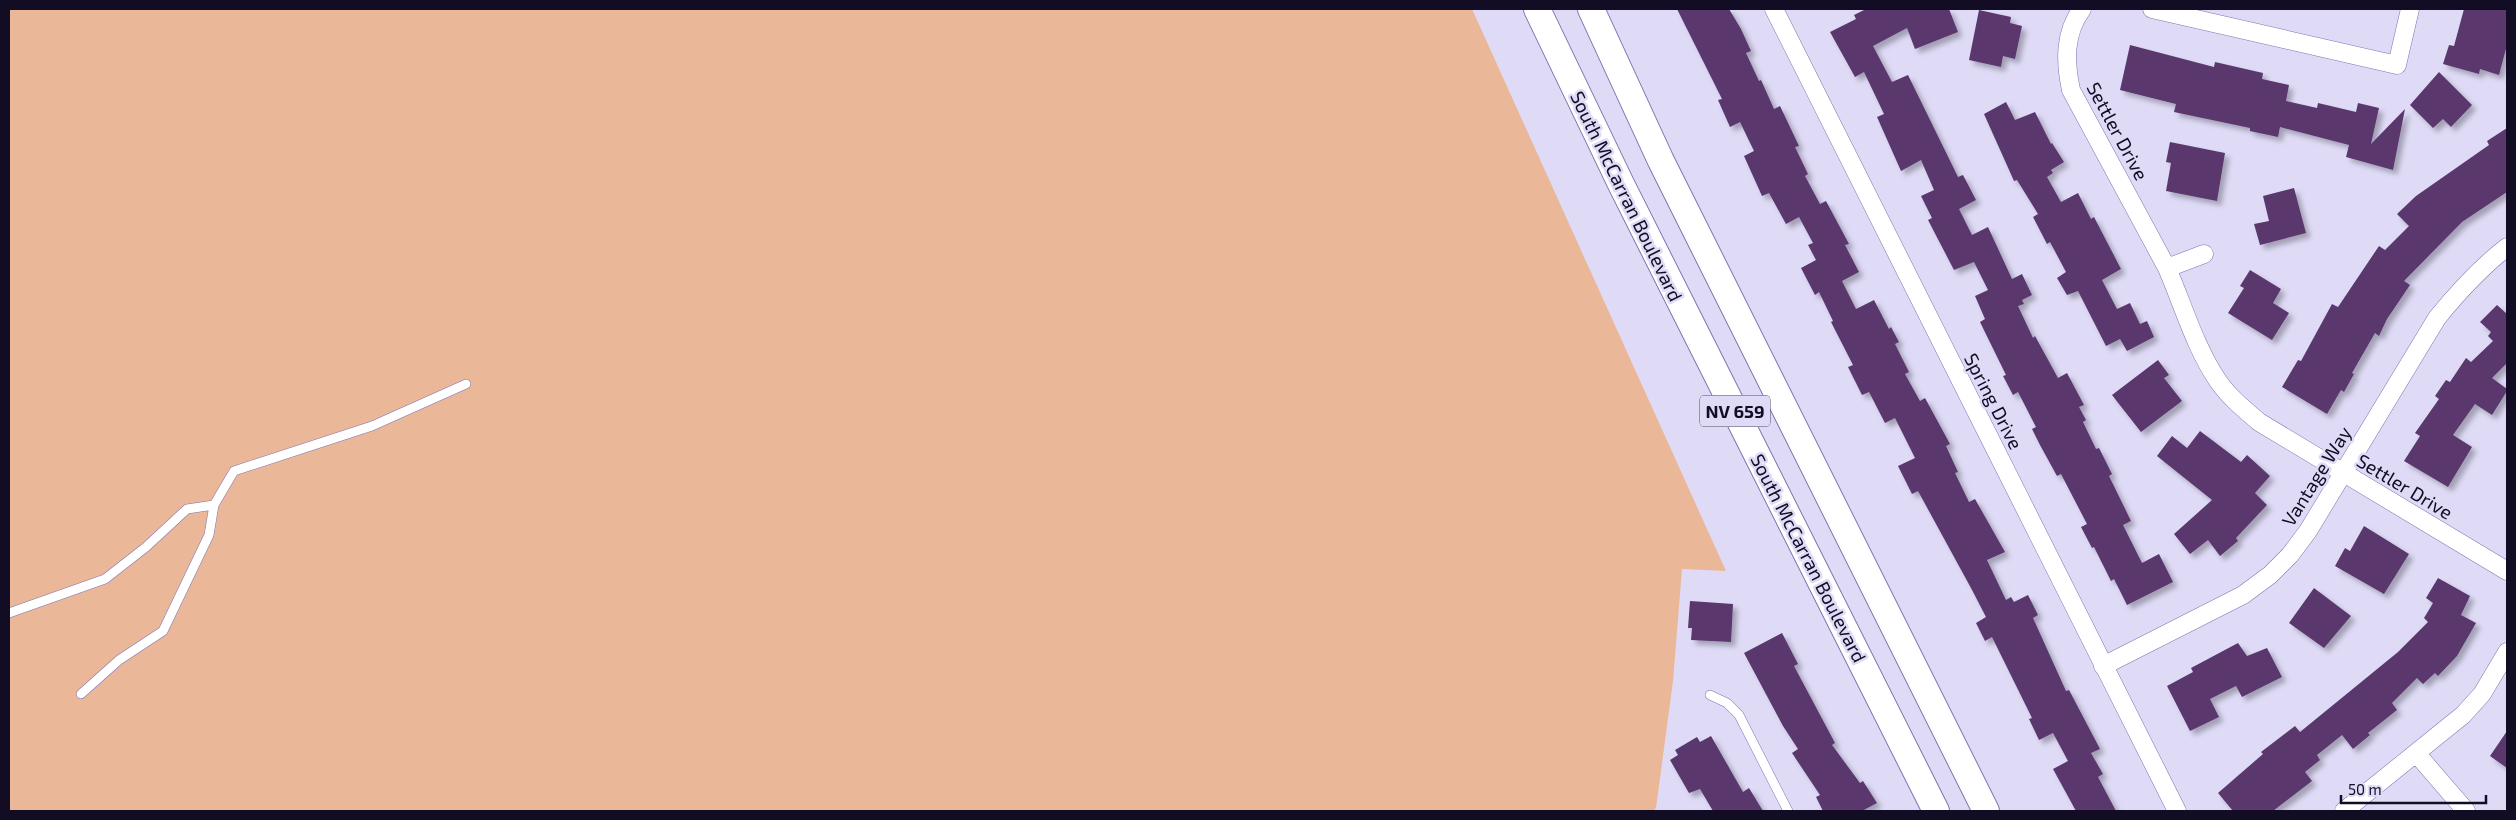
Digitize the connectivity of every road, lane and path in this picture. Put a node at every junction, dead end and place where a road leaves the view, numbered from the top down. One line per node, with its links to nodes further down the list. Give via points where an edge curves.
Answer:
1 (1537, 9): 21 (main road, South McCarran Boulevard / NV 659, via 1625,193)
2 (1592, 9): 22 (main road, NV 659, via 1662,161)
3 (2082, 9): 9 (street, Settler Drive, via 2070,33 2066,52 2072,90)
4 (2152, 9): 5 (street, via 2397,65)
5 (2410, 9)
6 (1778, 10): 16 (street, Spring Drive)
7 (2507, 247): 11 (street, Vantage Way, via 2486,263 2438,318)
8 (2204, 254): 9 (street)
9 (2167, 268): 11 (street, Settler Drive, via 2205,358 2231,396 2259,422)
10 (466, 384): 12 (lane, via 372,426 234,472)
11 (2343, 474): 13 (street, Settler Drive); 16 (street, Vantage Way, via 2290,556 2270,575 2243,595)
12 (214, 505): 14 (lane, via 187,509 105,579); 17 (lane, via 209,535 163,631 119,660)
13 (2507, 571)
14 (9, 614)
15 (2507, 652): 19 (street, via 2482,694 2463,715)
16 (2103, 666): 23 (street, Spring Drive)
17 (81, 694)
18 (1710, 695): 20 (lane, via 1727,703 1739,715)
19 (2416, 753): 24 (street); 25 (street)
20 (1788, 811)
21 (1936, 811)
22 (1986, 811)
23 (2177, 811)
24 (2344, 811)
25 (2466, 811)

